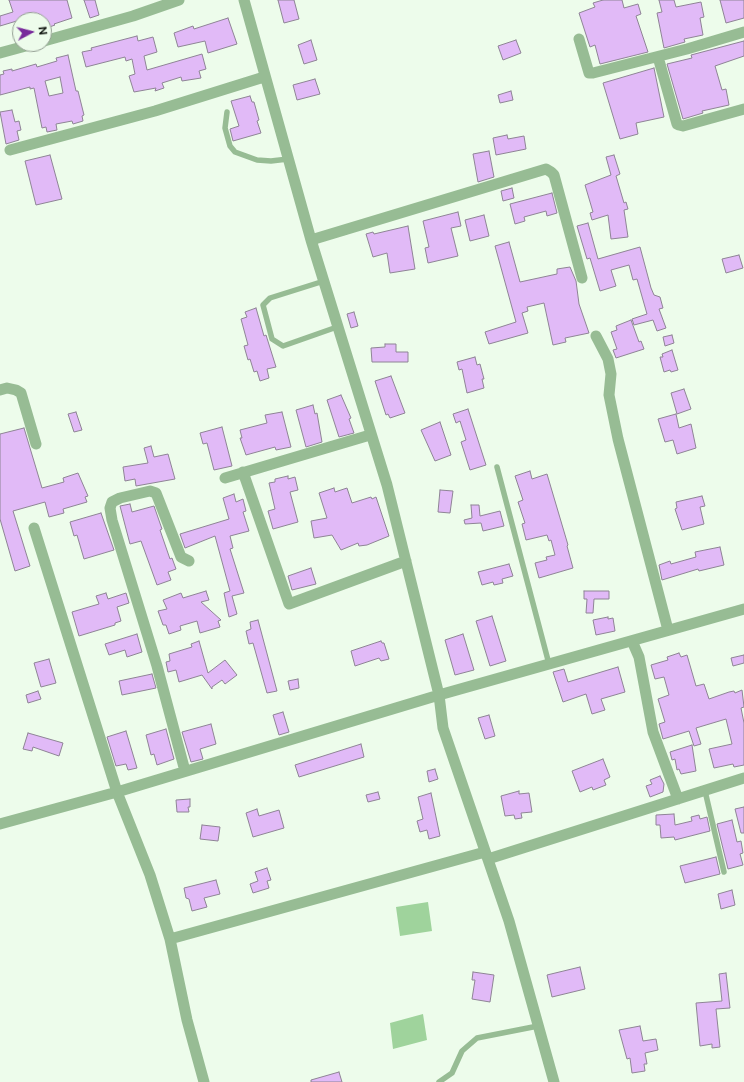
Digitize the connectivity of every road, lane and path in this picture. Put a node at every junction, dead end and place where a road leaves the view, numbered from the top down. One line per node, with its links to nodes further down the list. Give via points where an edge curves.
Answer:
1 (179, 0): 4 (street)
2 (244, 0): 9 (street)
3 (744, 32): 8 (street)
4 (52, 39)
5 (579, 39): 8 (street, via 589,72 597,73)
6 (12, 50): 7 (street)
7 (0, 53)
8 (658, 57): 10 (street, via 677,124 683,126)
9 (264, 77): 12 (street, via 155,111); 13 (street)
10 (744, 109)
11 (227, 112): 13 (lane, via 226,128 230,146 235,152 257,160)
12 (10, 150)
13 (288, 159): 14 (street)
14 (311, 240): 15 (street, via 546,170 554,175); 16 (street)
15 (582, 278)
16 (324, 281): 17 (street); 17 (lane, via 270,298 263,305 272,339 282,346)
17 (337, 326): 20 (street)
18 (596, 336): 29 (street, via 608,358 609,395 618,439)
19 (0, 390): 21 (street, via 7,388 21,393)
20 (370, 435): 23 (street); 27 (street)
21 (36, 444)
22 (497, 467): 31 (lane)
23 (243, 472): 24 (street); 27 (street, via 289,604)
24 (225, 478)
25 (34, 528): 36 (street)
26 (189, 561): 33 (street, via 181,557 156,493 150,491 112,502 112,520 157,666)
27 (406, 561): 32 (street)
28 (744, 609): 29 (street)
29 (668, 630): 30 (street)
30 (632, 641): 31 (street); 37 (street, via 639,657 653,732)
31 (549, 664): 32 (street)
32 (439, 695): 33 (street); 39 (street, via 443,728)
33 (185, 771): 36 (street)
34 (744, 778): 35 (street)
35 (704, 791): 37 (street); 40 (lane)
36 (117, 792): 38 (street); 41 (street, via 150,875)
37 (678, 799): 39 (street)
38 (0, 824)
39 (486, 856): 41 (street); 42 (street, via 509,921)
40 (724, 872)
41 (170, 940): 43 (street, via 187,1020)
42 (538, 1026): 44 (lane, via 477,1038 462,1051 452,1073); 45 (street)
43 (204, 1082)
44 (439, 1082)
45 (554, 1082)

